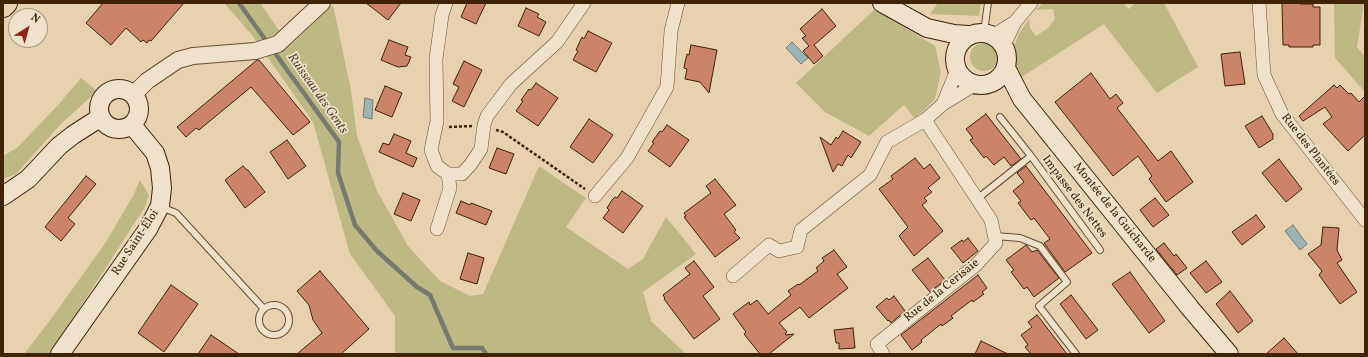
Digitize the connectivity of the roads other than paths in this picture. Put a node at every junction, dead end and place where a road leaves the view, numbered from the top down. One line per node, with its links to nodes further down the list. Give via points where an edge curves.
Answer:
1 (6, 3): 10 (highway)
2 (322, 3): 17 (street, via 271,46 255,51 193,56 178,60 147,81)
3 (446, 3): 25 (street, via 436,59 437,121 430,150 437,166)
4 (584, 3): 25 (street, via 557,42 511,84 487,116 481,149 471,164 462,174)
5 (678, 3): 27 (street, via 671,31 667,87 627,158)
6 (882, 3): 11 (main road)
7 (988, 3): 12 (lane)
8 (1031, 3): 12 (street, via 1015,22)
9 (1259, 3): 30 (street, Rue des Plantées, via 1264,76 1282,114)
10 (3, 6)
11 (927, 28): 12 (main road); 13 (main road)
12 (988, 37): 13 (main road, via 962,40 955,53); 14 (main road, via 1008,60)
13 (956, 65): 16 (main road, via 965,80); 19 (street)
14 (1006, 68): 15 (main road); 18 (main road, Montée de la Guicharde)
15 (993, 83): 16 (main road); 18 (main road)
16 (974, 85): 19 (street)
17 (133, 95): 20 (main road, via 124,90 113,90 108,93 99,106); 23 (main road, via 139,110)
18 (1022, 99): 39 (main road, Montée de la Guicharde)
19 (943, 104): 22 (street)
20 (100, 117): 23 (main road, via 114,129); 26 (main road, via 59,146 28,179)
21 (1000, 117): 24 (lane, Impasse des Nettes)
22 (925, 120): 28 (street); 34 (street, via 886,142 870,175 801,230 797,247 779,251 769,245)
23 (132, 125): 29 (main road, Rue Saint-Éloi, via 155,153 162,188)
24 (1031, 156): 28 (lane); 33 (lane, Impasse des Nettes)
25 (448, 174): 31 (street, via 450,188)
26 (3, 196)
27 (595, 196)
28 (977, 199): 32 (street, via 991,220)
29 (160, 206): 35 (lane, via 176,214); 36 (main road, Rue Saint-Éloi, via 148,229)
30 (1365, 220)
31 (437, 229)
32 (995, 236): 37 (street, Rue de la Cerisaie, via 996,243 976,265 877,344); 38 (lane, via 1020,238 1040,246 1067,282 1038,306)
33 (1100, 250)
34 (733, 276)
35 (264, 309): 35 (lane, via 260,318 265,332 275,335 284,331 290,318 285,309 272,305)
36 (60, 354)
37 (883, 354)
38 (1076, 354)
39 (1229, 354)

